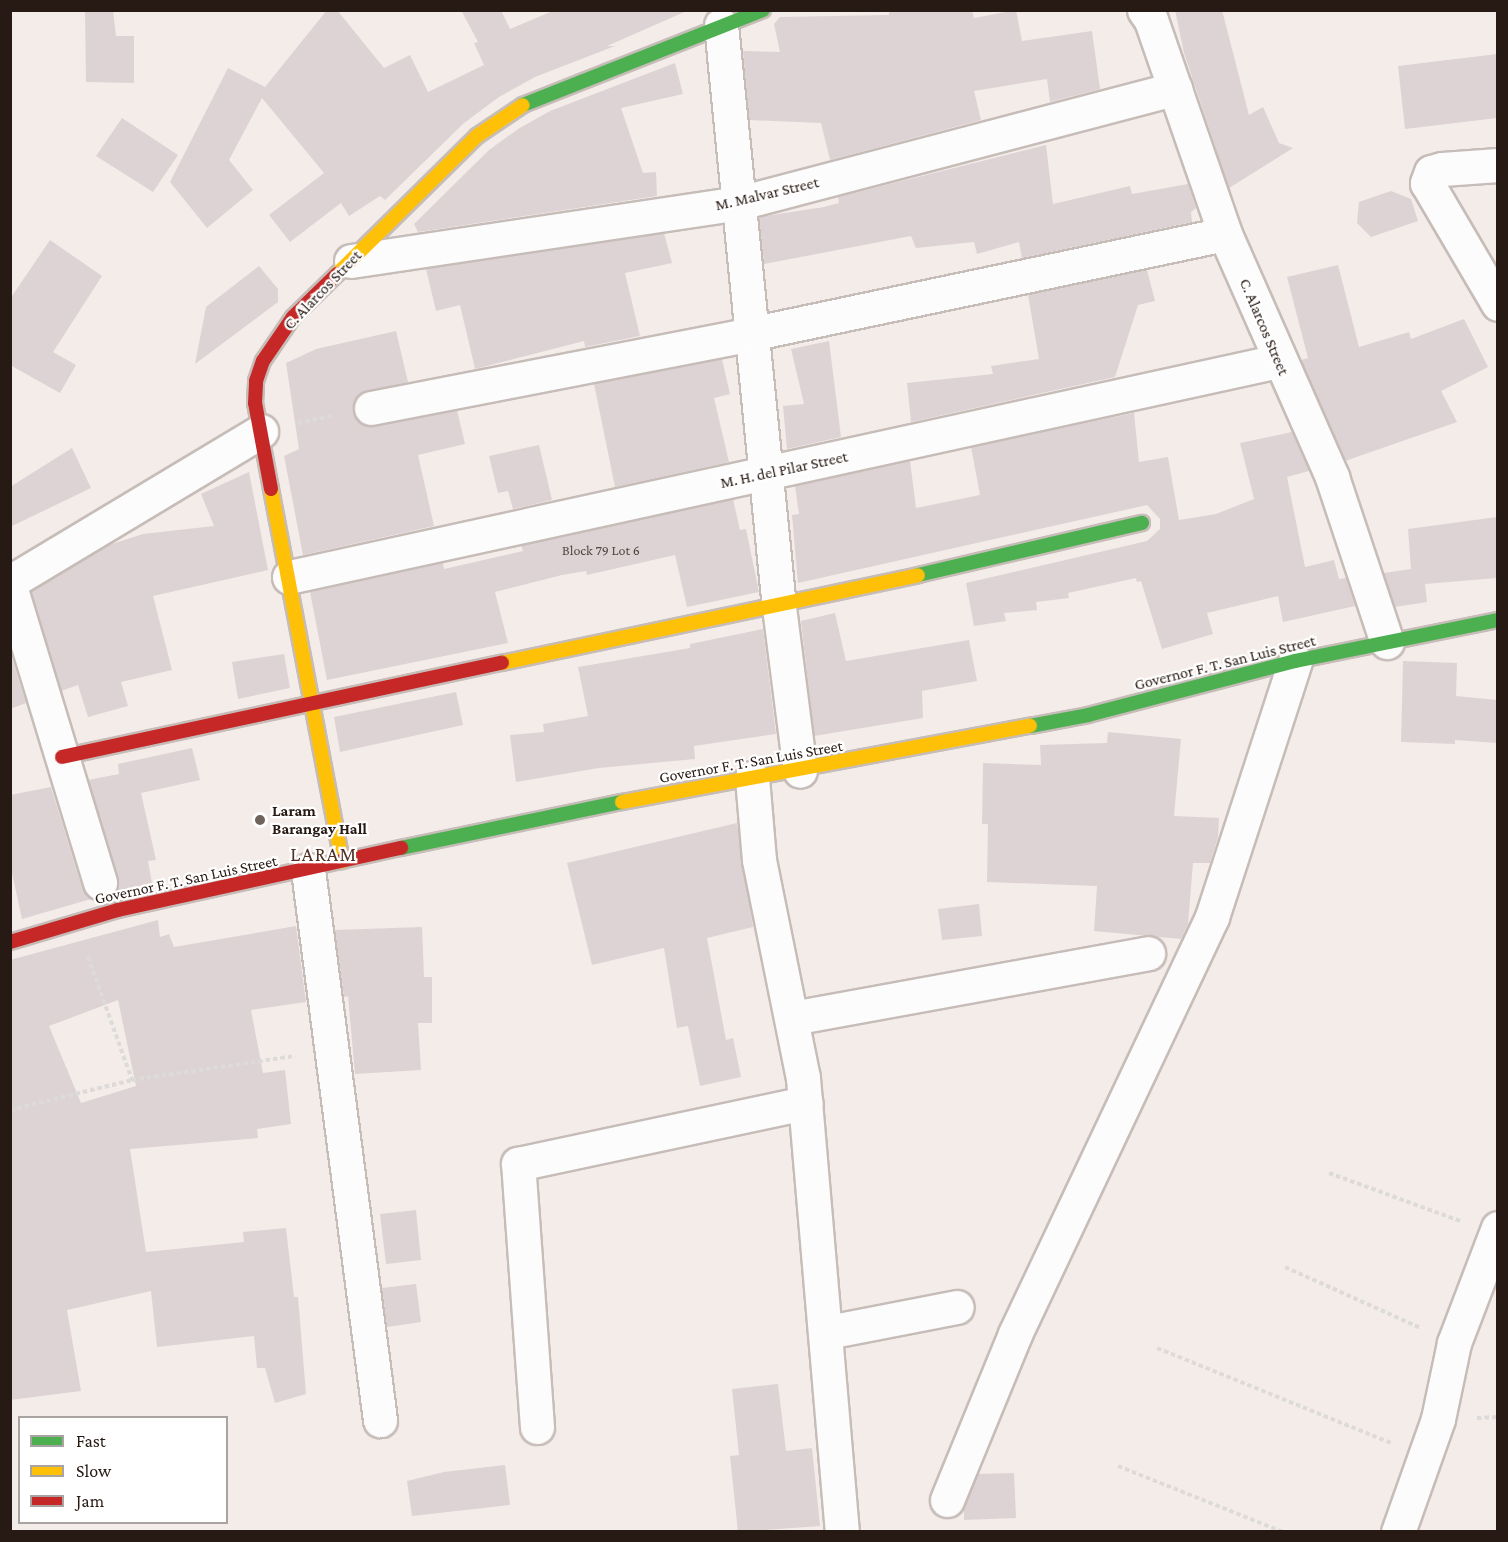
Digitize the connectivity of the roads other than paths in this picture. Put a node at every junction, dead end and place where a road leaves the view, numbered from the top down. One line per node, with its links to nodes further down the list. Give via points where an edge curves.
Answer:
1 (763, 10): 3 (street, C. Alarcos Street)
2 (1144, 10): 4 (street, C. Alarcos Street)
3 (721, 25): 6 (street); 8 (street, C. Alarcos Street, via 542,94 508,113 477,136)
4 (1175, 88): 6 (street, M. Malvar Street); 7 (street, C. Alarcos Street)
5 (1497, 165): 9 (street, via 1442,169 1431,172 1427,183)
6 (739, 203): 8 (street, M. Malvar Street); 10 (street)
7 (1225, 234): 10 (street); 11 (street, C. Alarcos Street)
8 (351, 261): 13 (street, C. Alarcos Street, via 293,317 263,361 255,392)
9 (1497, 304)
10 (750, 334): 12 (street); 14 (street)
11 (1278, 361): 14 (street, M. H. del Pilar Street); 20 (street, C. Alarcos Street, via 1332,477)
12 (370, 408)
13 (261, 431): 16 (street, C. Alarcos Street); 17 (street)
14 (766, 474): 16 (street, M. H. del Pilar Street); 18 (street)
15 (1142, 523): 18 (street)
16 (289, 577): 22 (street, C. Alarcos Street)
17 (10, 584): 23 (street)
18 (779, 608): 22 (street); 24 (street)
19 (1497, 620): 20 (street, Governor F. T. San Luis Street)
20 (1387, 642): 21 (street, Governor F. T. San Luis Street)
21 (1295, 661): 24 (street, Governor F. T. San Luis Street, via 1088,716); 38 (street, via 1212,916 1015,1334)
22 (312, 702): 23 (street); 26 (street, C. Alarcos Street)
23 (62, 757): 28 (street)
24 (800, 771): 25 (street, Governor F. T. San Luis Street)
25 (752, 778): 26 (street, Governor F. T. San Luis Street, via 545,816); 31 (street, via 759,860)
26 (342, 861): 27 (street, Governor F. T. San Luis Street)
27 (308, 870): 29 (street, Governor F. T. San Luis Street, via 76,922); 36 (street)
28 (100, 884)
29 (10, 942)
30 (1148, 953): 31 (street)
31 (792, 1018): 32 (street)
32 (806, 1103): 35 (street); 37 (street, via 518,1164)
33 (1496, 1231): 40 (street, via 1454,1343 1438,1419)
34 (957, 1307): 35 (street)
35 (828, 1332): 39 (street)
36 (380, 1420)
37 (537, 1427)
38 (947, 1500)
39 (842, 1532)
40 (1398, 1532)

